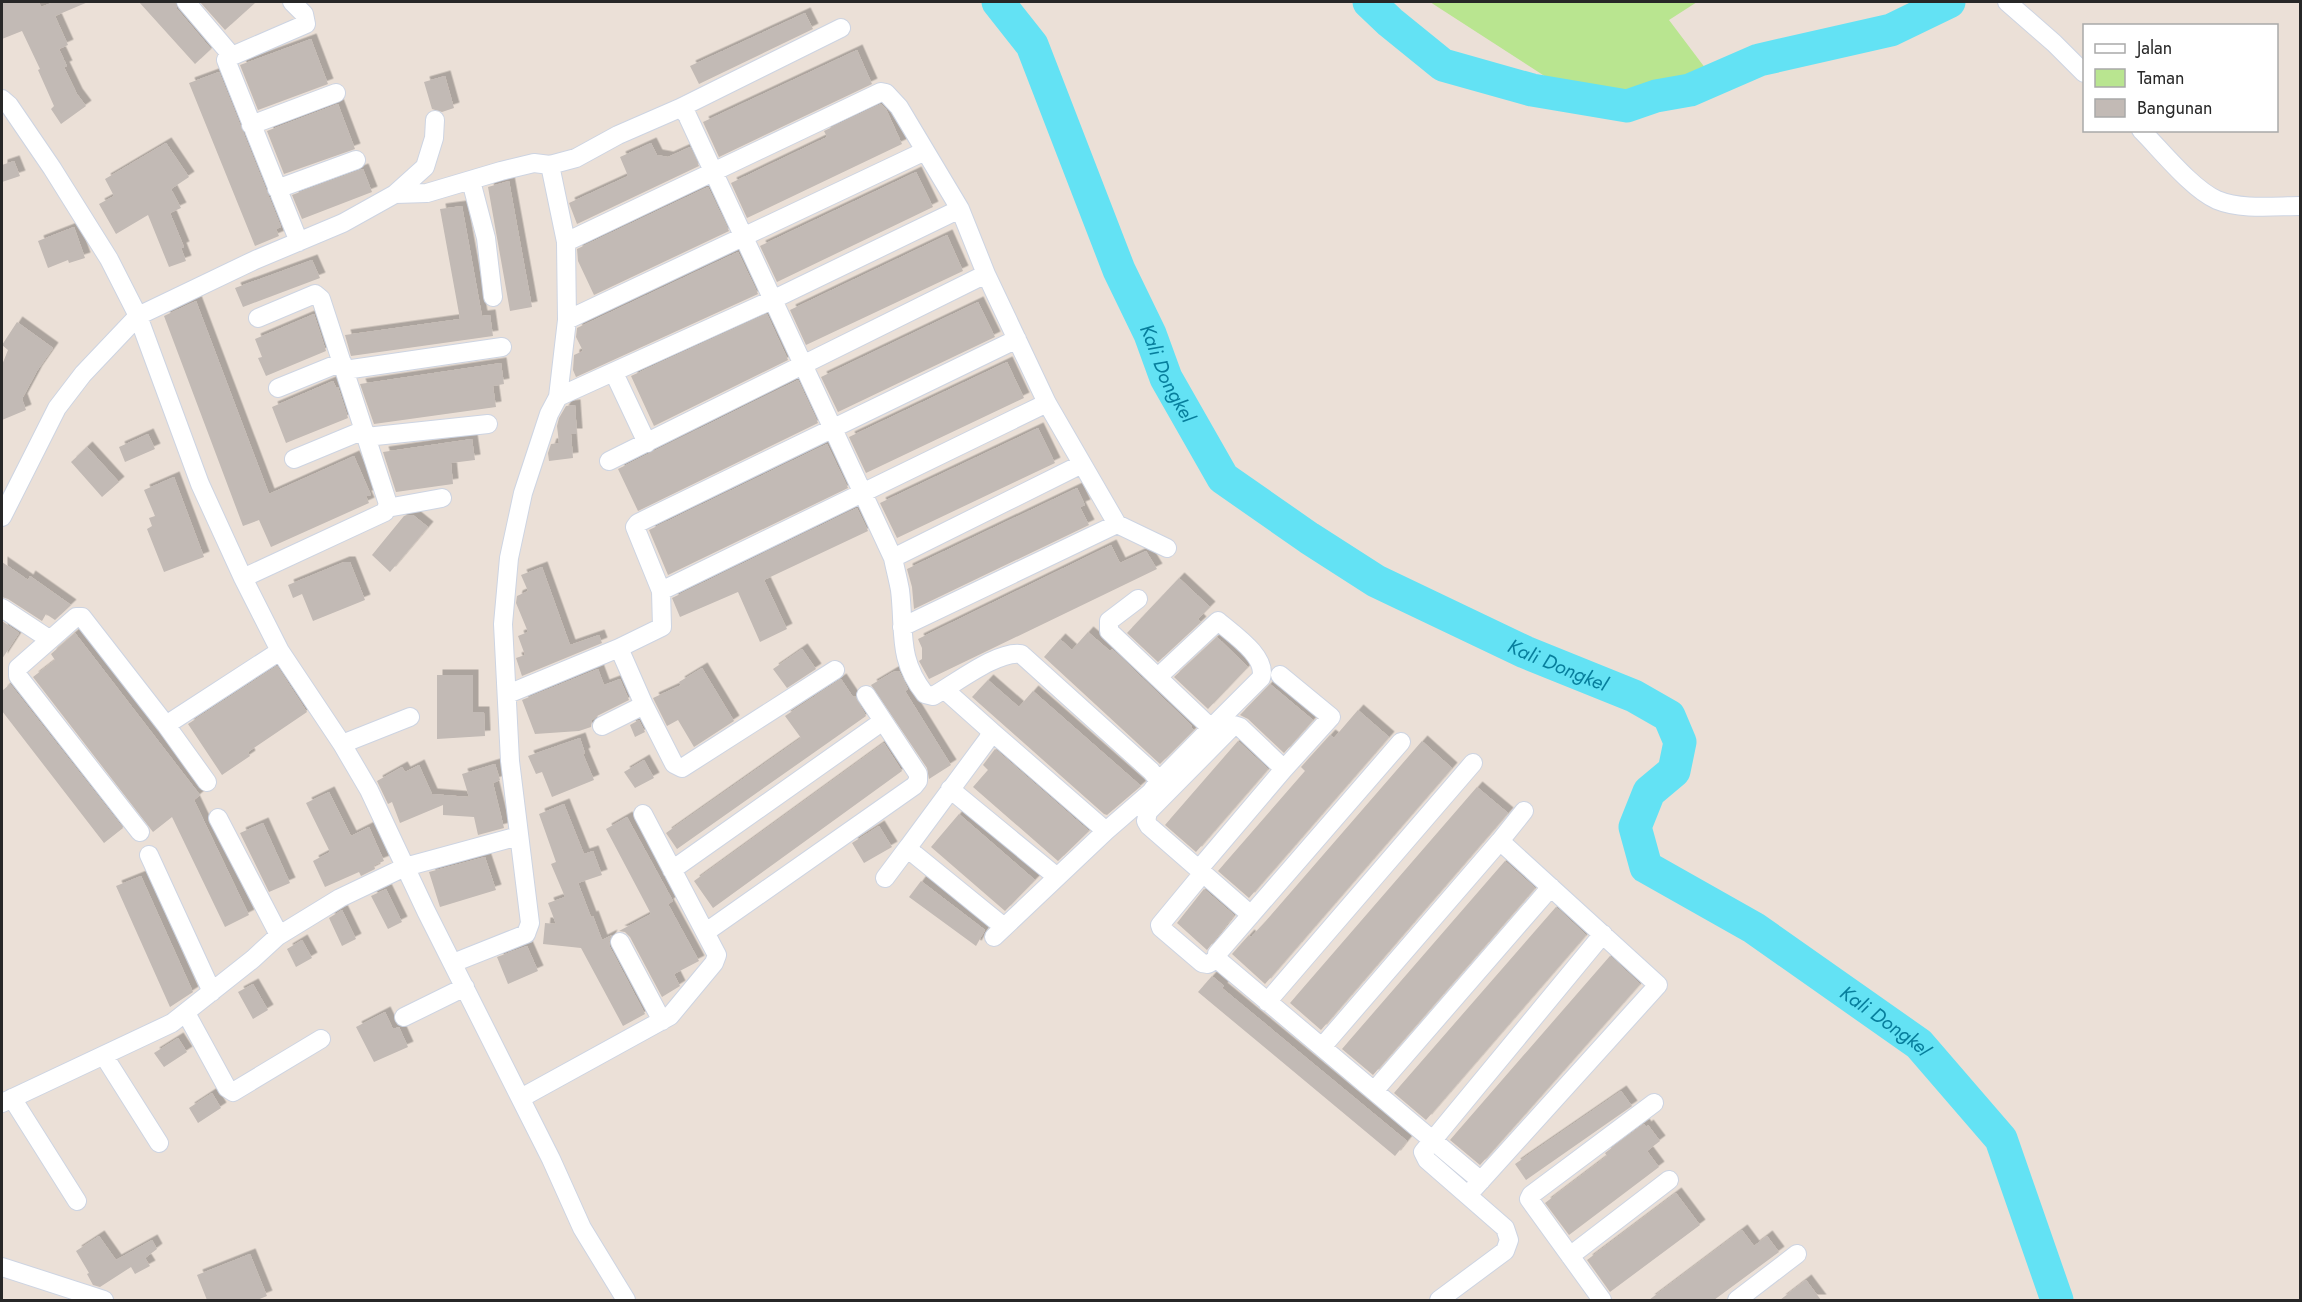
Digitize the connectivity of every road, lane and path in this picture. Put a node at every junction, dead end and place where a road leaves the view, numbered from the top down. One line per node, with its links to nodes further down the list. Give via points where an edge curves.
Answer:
1 (186, 2): 5 (street)
2 (292, 2): 5 (street, via 304,14 306,24)
3 (2007, 2): 6 (street)
4 (841, 28): 9 (street)
5 (232, 56): 11 (street, via 226,60)
6 (2083, 71)
7 (336, 93): 11 (street)
8 (2, 99): 28 (street, via 52,168 109,259)
9 (680, 108): 15 (street, via 576,158); 16 (street, via 687,115)
10 (435, 120): 19 (street, via 425,167)
11 (252, 125): 18 (street)
12 (2143, 132): 20 (street, via 2196,186 2217,200 2239,205)
13 (925, 151): 16 (street, via 899,107 881,92); 21 (street); 22 (street)
14 (356, 160): 18 (street)
15 (550, 165): 17 (street, via 534,163); 24 (street)
16 (713, 173): 22 (street); 24 (street)
17 (471, 181): 19 (street, via 427,193); 26 (street, via 486,238)
18 (277, 189): 23 (street)
19 (396, 194): 23 (street)
20 (2301, 206)
21 (960, 209): 25 (street); 27 (street)
22 (742, 236): 27 (street); 30 (street)
23 (299, 242): 28 (street)
24 (566, 242): 30 (street)
25 (986, 274): 31 (street); 33 (street)
26 (493, 297)
27 (772, 300): 33 (street); 35 (street)
28 (138, 316): 49 (street, via 57,408); 53 (street, via 200,484)
29 (258, 318): 34 (street, via 319,295)
30 (567, 320): 37 (street)
31 (1017, 339): 38 (street); 40 (street)
32 (502, 347): 34 (street)
33 (802, 365): 40 (street); 42 (street)
34 (343, 366): 36 (street); 41 (street)
35 (614, 373): 37 (street); 42 (street)
36 (278, 388)
37 (558, 397): 65 (street, via 523,493 511,546 503,624)
38 (1047, 403): 45 (street); 46 (street)
39 (488, 424): 41 (street)
40 (833, 429): 46 (street); 54 (street, via 638,523 636,527)
41 (365, 434): 43 (street); 48 (street)
42 (646, 442): 44 (street)
43 (294, 459)
44 (609, 461)
45 (1082, 464): 50 (street); 52 (street)
46 (863, 494): 52 (street); 54 (street)
47 (442, 498): 48 (street)
48 (387, 508): 53 (street)
49 (2, 517)
50 (1117, 524): 51 (street); 57 (street)
51 (1167, 548)
52 (893, 558): 57 (street)
53 (243, 578): 60 (street)
54 (661, 591): 59 (street, via 662,628)
55 (1138, 599): 63 (street, via 1109,621 1109,631)
56 (2, 609): 58 (street)
57 (902, 627): 64 (street, via 903,652 916,684 933,696)
58 (49, 639): 70 (street, via 76,617 82,617); 85 (street, via 18,668 18,676)
59 (619, 648): 65 (street); 67 (street)
60 (280, 651): 70 (street); 75 (street)
61 (835, 670): 67 (street, via 682,768 675,764)
62 (1280, 675): 77 (street, via 1331,717)
63 (1158, 677): 72 (street); 72 (street, via 1218,621 1259,658 1264,670 1261,678)
64 (945, 690): 73 (street); 78 (street, via 1012,652 1021,654)
65 (508, 694): 86 (street, via 510,761)
66 (866, 695): 69 (street)
67 (644, 705): 71 (street)
68 (410, 717): 75 (street)
69 (883, 721): 91 (street); 97 (street, via 918,774 914,786)
70 (166, 725): 79 (street)
71 (602, 726)
72 (1212, 728): 78 (street)
73 (991, 731): 80 (street); 84 (street)
74 (1401, 742): 96 (street)
75 (342, 744): 90 (street, via 369,790)
76 (1473, 763): 105 (street)
77 (1284, 769): 92 (street); 92 (street, via 1234,725 1148,812 1149,826)
78 (1159, 781): 84 (street)
79 (207, 782)
80 (950, 789): 88 (street); 94 (street)
81 (1524, 811): 87 (street)
82 (643, 814): 91 (street)
83 (218, 818): 99 (street)
84 (1106, 831): 94 (street)
85 (141, 832)
86 (519, 836): 90 (street); 102 (street, via 530,923 526,934)
87 (1500, 841): 95 (street); 110 (street)
88 (909, 846): 93 (street); 94 (street, via 999,932)
89 (149, 855): 104 (street)
90 (405, 867): 99 (street, via 340,898); 102 (street)
91 (672, 870): 97 (street)
92 (1201, 871): 96 (street); 101 (street, via 1160,925 1202,963)
93 (885, 878)
94 (1057, 878)
95 (1551, 887): 98 (street); 112 (street)
96 (1251, 915): 101 (street, via 1217,954)
97 (706, 932): 108 (street, via 717,955 714,963)
98 (1603, 934): 116 (street); 119 (street, via 1656,982 1657,988)
99 (278, 936): 104 (street)
100 (620, 942): 108 (street)
101 (1217, 959): 105 (street)
102 (453, 963): 103 (street)
103 (465, 987): 107 (street); 113 (street)
104 (212, 992): 106 (street)
105 (1268, 1002): 110 (street)
106 (186, 1012): 109 (street, via 227,1088 233,1092); 111 (street, via 172,1023)
107 (404, 1017)
108 (662, 1021): 113 (street)
109 (321, 1039)
110 (1322, 1047): 112 (street)
111 (104, 1056): 114 (street); 117 (street)
112 (1374, 1091): 116 (street)
113 (521, 1098): 126 (street, via 582,1228)
114 (7, 1100): 121 (street)
115 (1654, 1102): 123 (street, via 1529,1199)
116 (1432, 1141): 119 (street); 120 (street, via 1423,1155)
117 (159, 1143)
118 (1669, 1180): 123 (street)
119 (1481, 1181): 120 (street)
120 (1468, 1195): 127 (street, via 1505,1228 1509,1239 1504,1251)
121 (77, 1201)
122 (1797, 1254): 129 (street)
123 (1570, 1256): 128 (street)
124 (2, 1267): 125 (street)
125 (104, 1300)
126 (626, 1300)
127 (1439, 1300)
128 (1602, 1300)
129 (1737, 1300)

